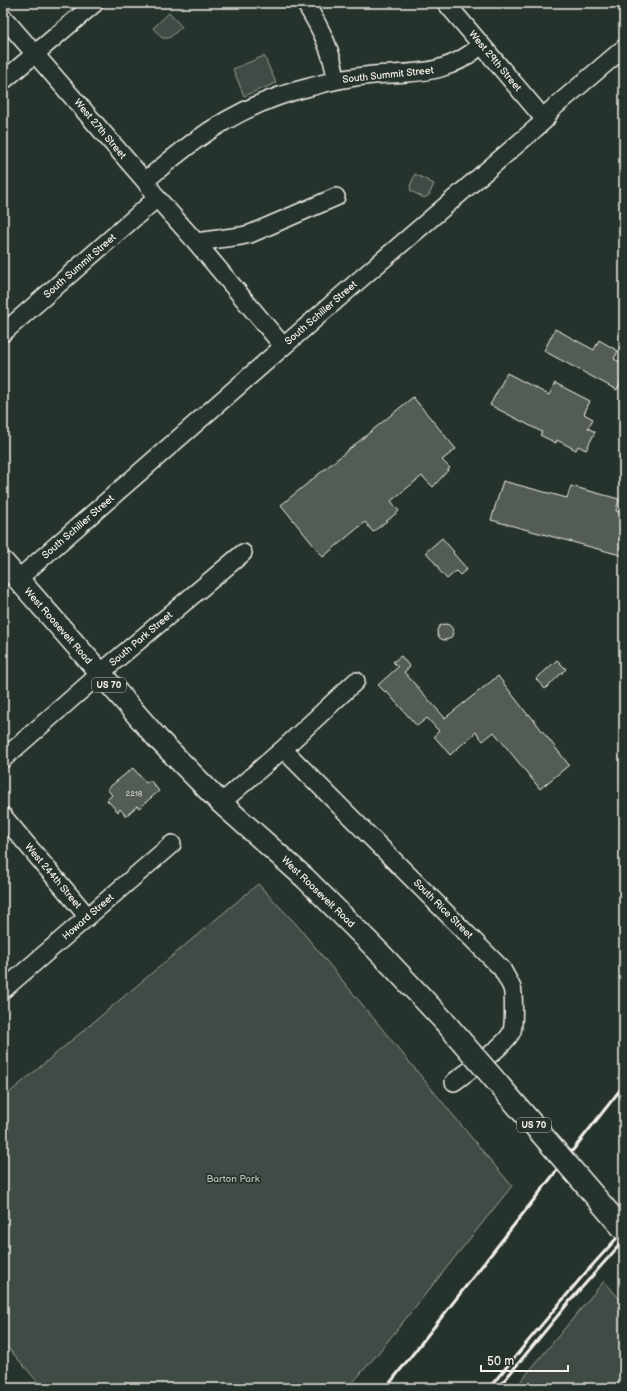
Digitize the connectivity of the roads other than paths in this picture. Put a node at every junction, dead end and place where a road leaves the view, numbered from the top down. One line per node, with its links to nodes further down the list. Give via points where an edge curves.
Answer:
1 (95, 3): 7 (street)
2 (305, 3): 8 (street, South Summit Street, via 322,32 330,52)
3 (446, 3): 5 (street, West 29th Street)
4 (3, 17): 7 (street, West 27th Street)
5 (481, 45): 8 (street, South Summit Street, via 462,60 437,70); 10 (street, West 29th Street)
6 (624, 48): 10 (street, South Schiller Street, via 551,110)
7 (35, 53): 9 (street); 11 (street, West 27th Street)
8 (336, 80): 11 (street, South Summit Street, via 287,93 238,115 193,142)
9 (3, 81)
10 (544, 120): 16 (street, South Schiller Street)
11 (145, 181): 13 (street, West 27th Street)
12 (336, 197): 14 (street, via 250,234)
13 (157, 198): 14 (street, West 27th Street); 15 (street, South Summit Street)
14 (196, 242): 16 (street, West 27th Street)
15 (3, 333)
16 (283, 346): 19 (street, South Schiller Street)
17 (243, 553): 20 (street, South Park Street)
18 (3, 562): 19 (main road, West Roosevelt Road / US 70)
19 (18, 580): 20 (main road, West Roosevelt Road / US 70)
20 (100, 674): 23 (street, South Park Street); 24 (main road, West Roosevelt Road / US 70, via 158,739)
21 (356, 681): 22 (street)
22 (283, 749): 24 (street); 29 (street, South Rice Street, via 502,968 513,989 512,1031 497,1048)
23 (3, 759)
24 (221, 803): 30 (main road, West Roosevelt Road / US 70, bridge, via 305,878 380,953 444,1021)
25 (3, 816): 27 (street, West 244th Street)
26 (172, 844): 27 (street, Howard Street)
27 (88, 917): 28 (street, Howard Street)
28 (3, 990)
29 (454, 1082)
30 (624, 1230)

